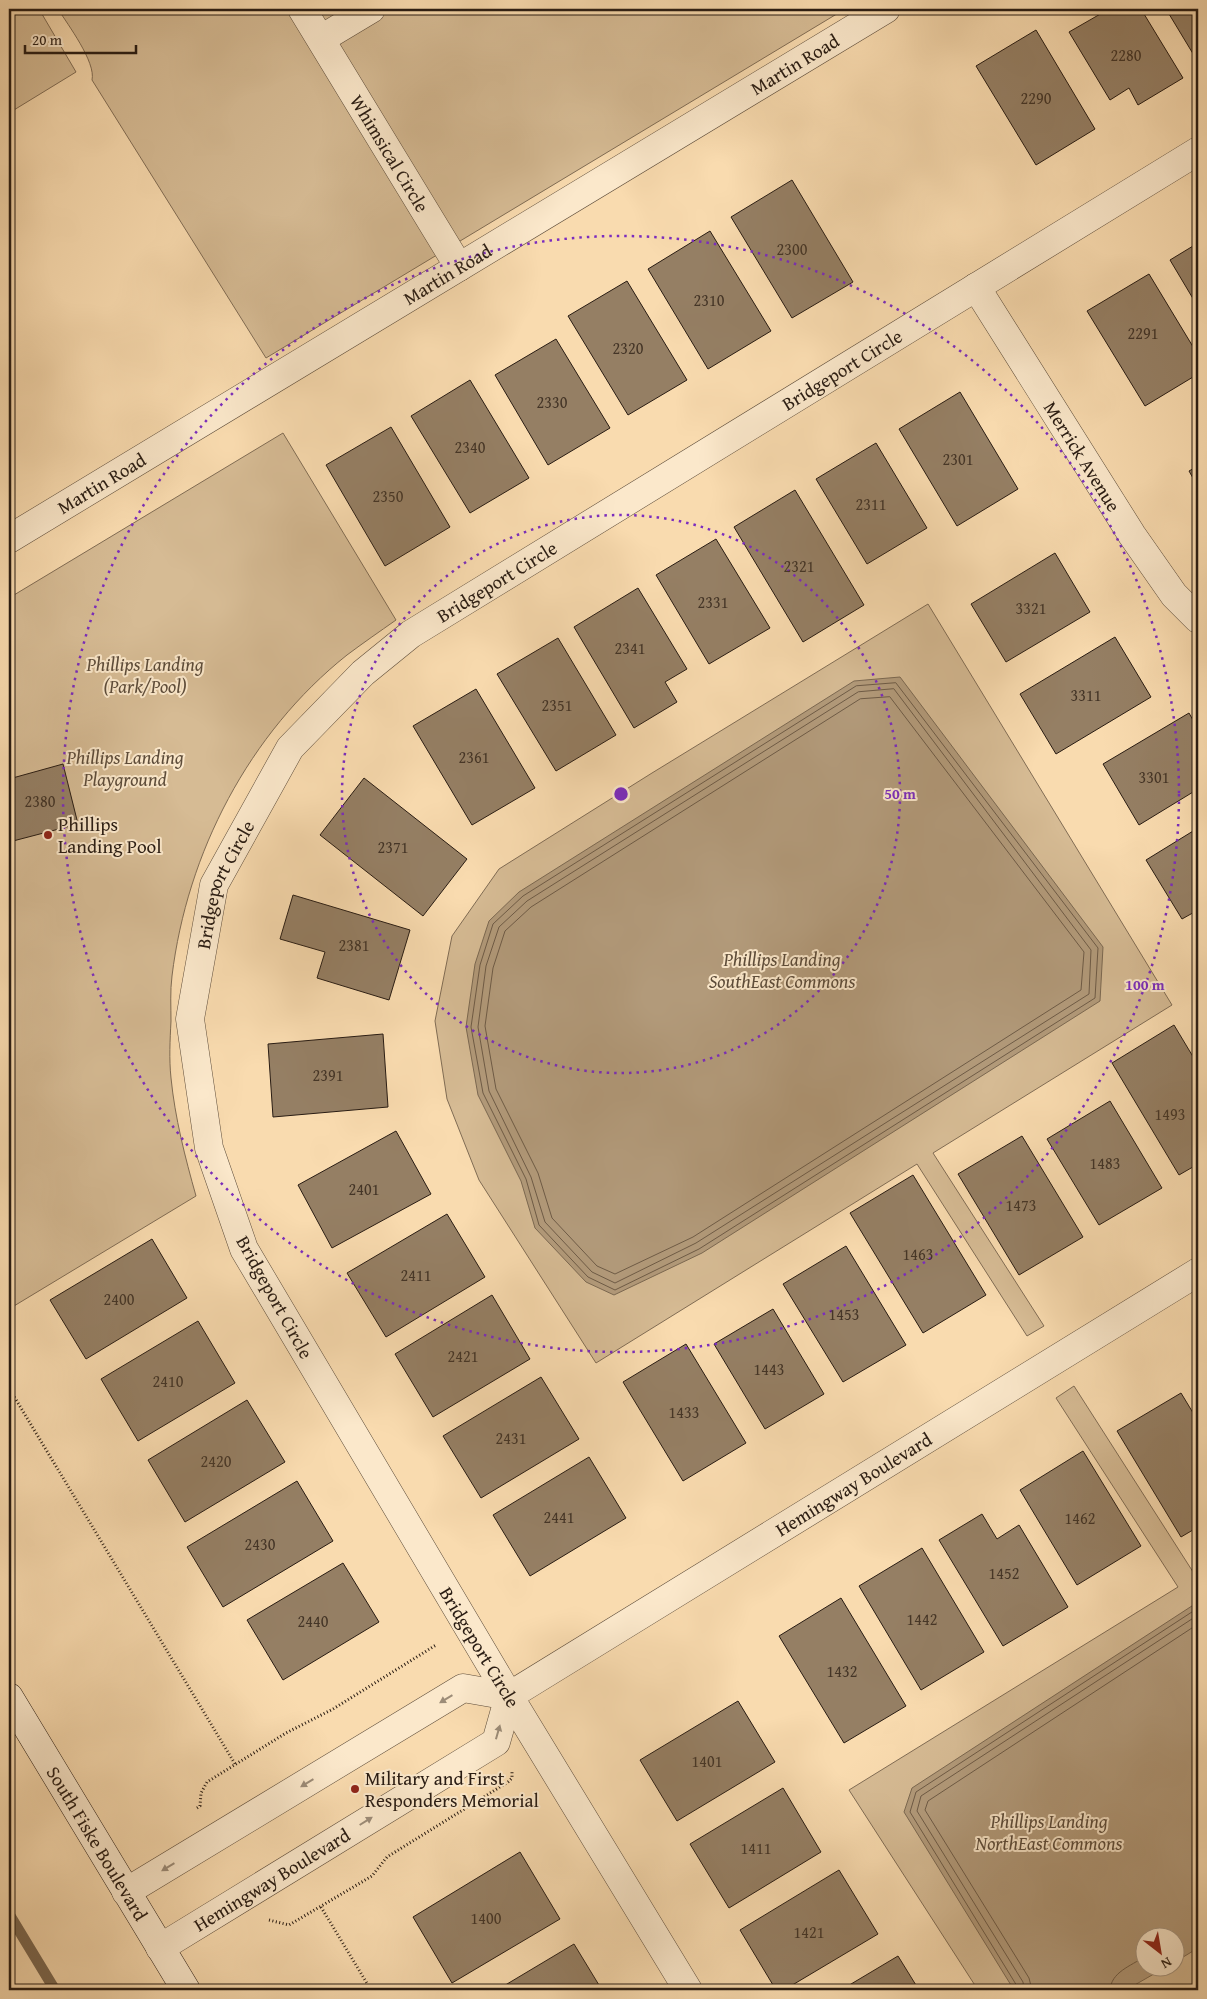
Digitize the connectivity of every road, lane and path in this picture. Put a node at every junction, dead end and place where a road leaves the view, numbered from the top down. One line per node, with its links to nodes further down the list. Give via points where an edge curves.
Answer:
1 (302, 9): 4 (street, Whimsical Circle)
2 (371, 9): 4 (street)
3 (886, 9): 6 (street, Martin Road)
4 (321, 39): 6 (street, Whimsical Circle)
5 (1198, 151): 7 (street, Bridgeport Circle)
6 (459, 267): 8 (street, Martin Road)
7 (976, 288): 9 (street, Merrick Avenue, via 1132,535 1174,595); 13 (street, Bridgeport Circle, via 411,634 363,673 290,748 214,885 190,1019 209,1148 244,1249)
8 (9, 539)
9 (1198, 620)
10 (1198, 1272): 13 (street, Hemingway Boulevard)
11 (9, 1388): 15 (path)
12 (436, 1645): 15 (path, via 333,1709 286,1732)
13 (509, 1696): 18 (street, one-way to 18, via 463,1688); 21 (street, Hemingway Boulevard, one-way to 13, via 496,1742); 24 (street, Bridgeport Circle)
14 (9, 1698): 18 (street, South Fiske Boulevard)
15 (235, 1764): 17 (path, via 207,1782 200,1806)
16 (511, 1768): 19 (path, via 512,1778 508,1782 387,1858 372,1876)
17 (195, 1810)
18 (126, 1892): 21 (street, South Fiske Boulevard)
19 (321, 1907): 20 (path, via 289,1925); 23 (path)
20 (266, 1919)
21 (160, 1948): 22 (street, South Fiske Boulevard)
22 (186, 1990)
23 (371, 1990)
24 (688, 1990)

